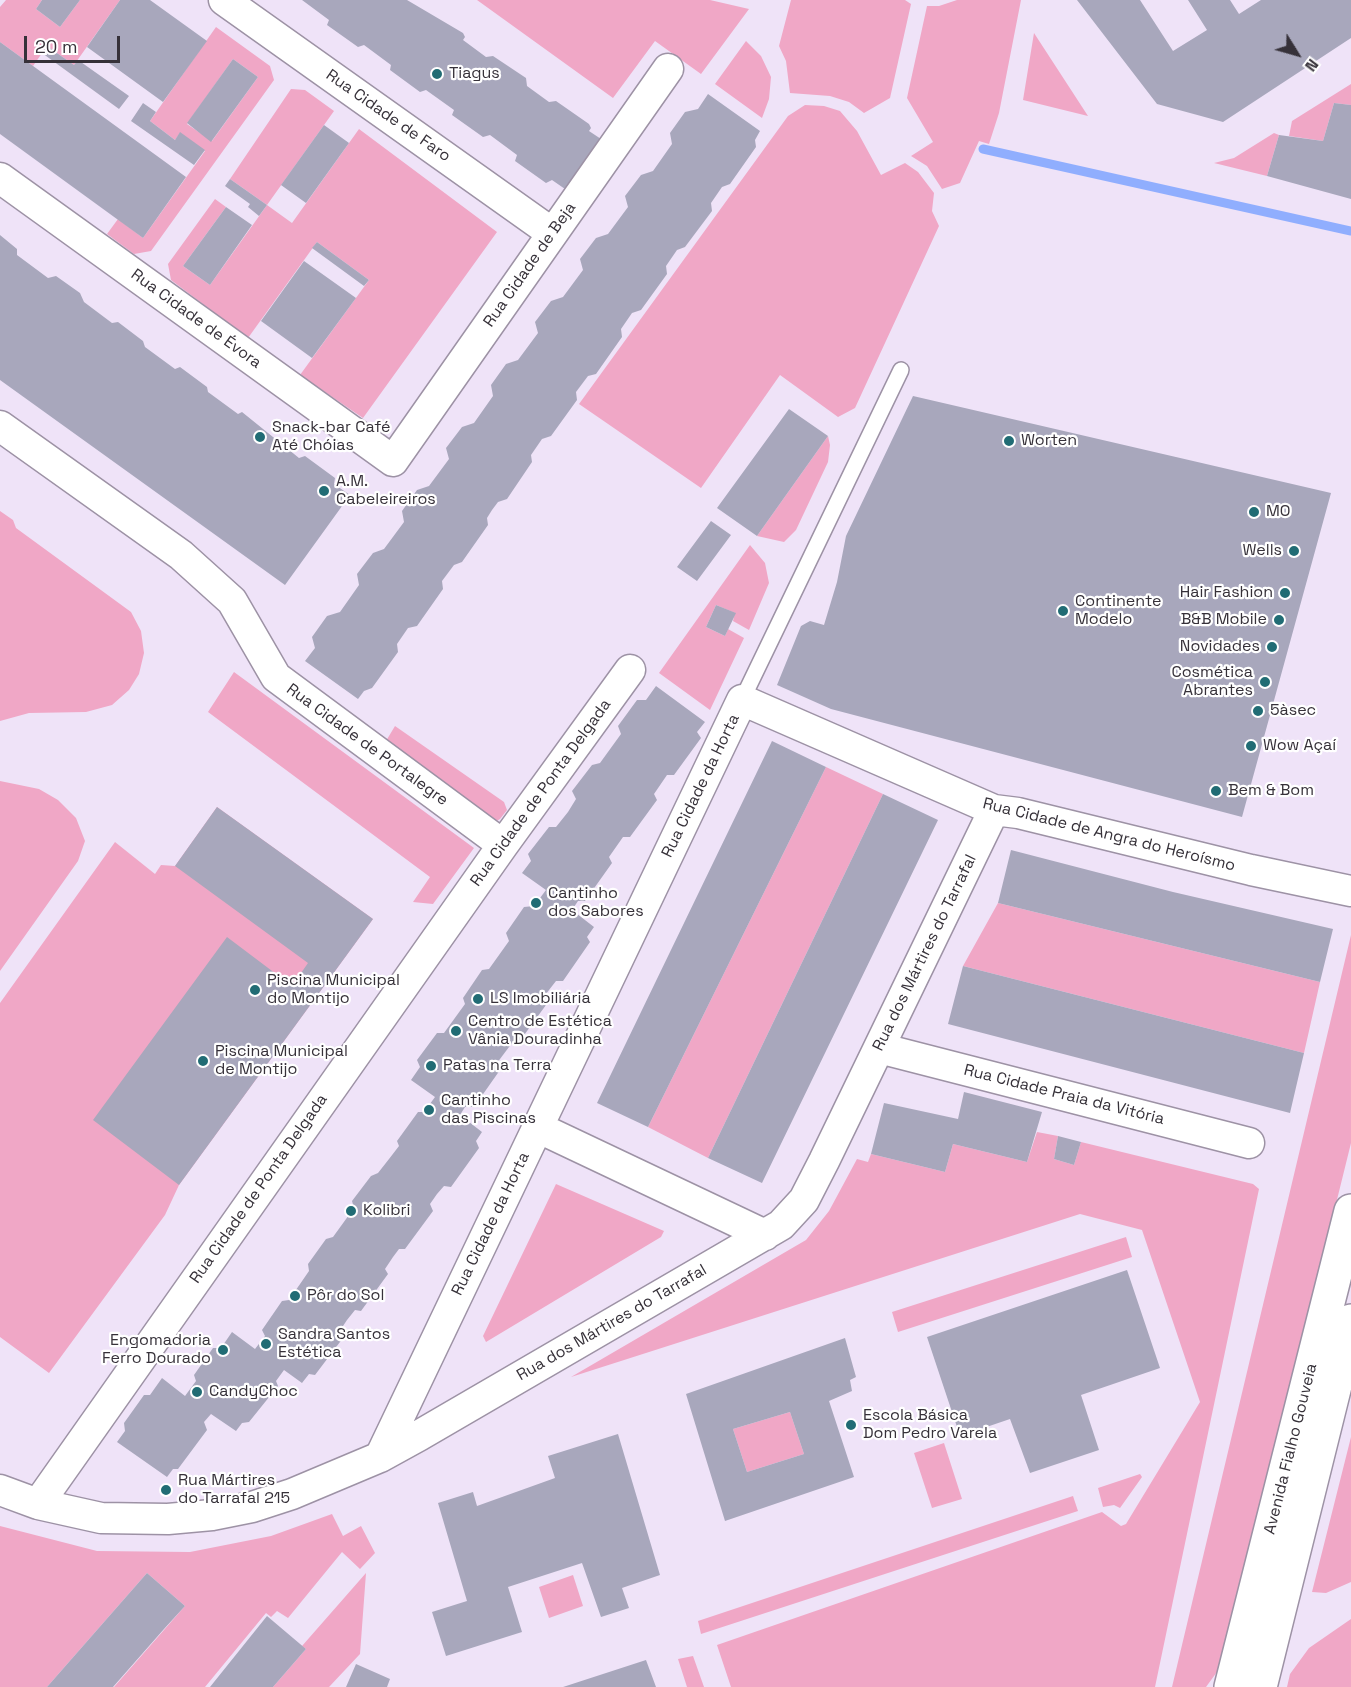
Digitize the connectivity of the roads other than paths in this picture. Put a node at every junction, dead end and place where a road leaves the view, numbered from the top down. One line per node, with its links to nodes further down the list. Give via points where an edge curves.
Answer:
1 (224, 0): 4 (street, Rua Cidade de Faro)
2 (668, 69): 4 (street, Rua Cidade de Beja)
3 (0, 178): 7 (street, Rua Cidade de Évora)
4 (552, 233): 7 (street, Rua Cidade de Beja)
5 (901, 370): 9 (lane)
6 (0, 426): 11 (street, Rua Cidade de Portalegre, via 181,555 212,582 232,601 276,677)
7 (393, 461)
8 (630, 670): 11 (street, Rua Cidade de Ponta Delgada)
9 (742, 700): 10 (street, Rua Cidade de Angra do Heroísmo); 14 (street, Rua Cidade da Horta)
10 (994, 810): 12 (street, Rua Cidade de Angra do Heroísmo); 13 (street, Rua dos Mártires do Tarrafal)
11 (503, 844): 21 (street, Rua Cidade de Ponta Delgada)
12 (1351, 891)
13 (879, 1048): 15 (street, Rua Cidade Praia da Vitória); 17 (street, Rua dos Mártires do Tarrafal, via 804,1200 781,1226)
14 (537, 1126): 17 (street); 19 (street, Rua Cidade da Horta)
15 (1249, 1143)
16 (1351, 1211): 22 (main road, Avenida Fialho Gouveia)
17 (765, 1235): 19 (street, Rua dos Mártires do Tarrafal)
18 (1351, 1321): 23 (main road, Avenida Fialho Gouveia)
19 (380, 1457): 21 (street, Rua dos Mártires do Tarrafal, via 292,1494 212,1515 101,1518)
20 (0, 1490): 21 (street, Rua dos Mártires do Tarrafal)
21 (38, 1504)
22 (1231, 1687)
23 (1260, 1687)

